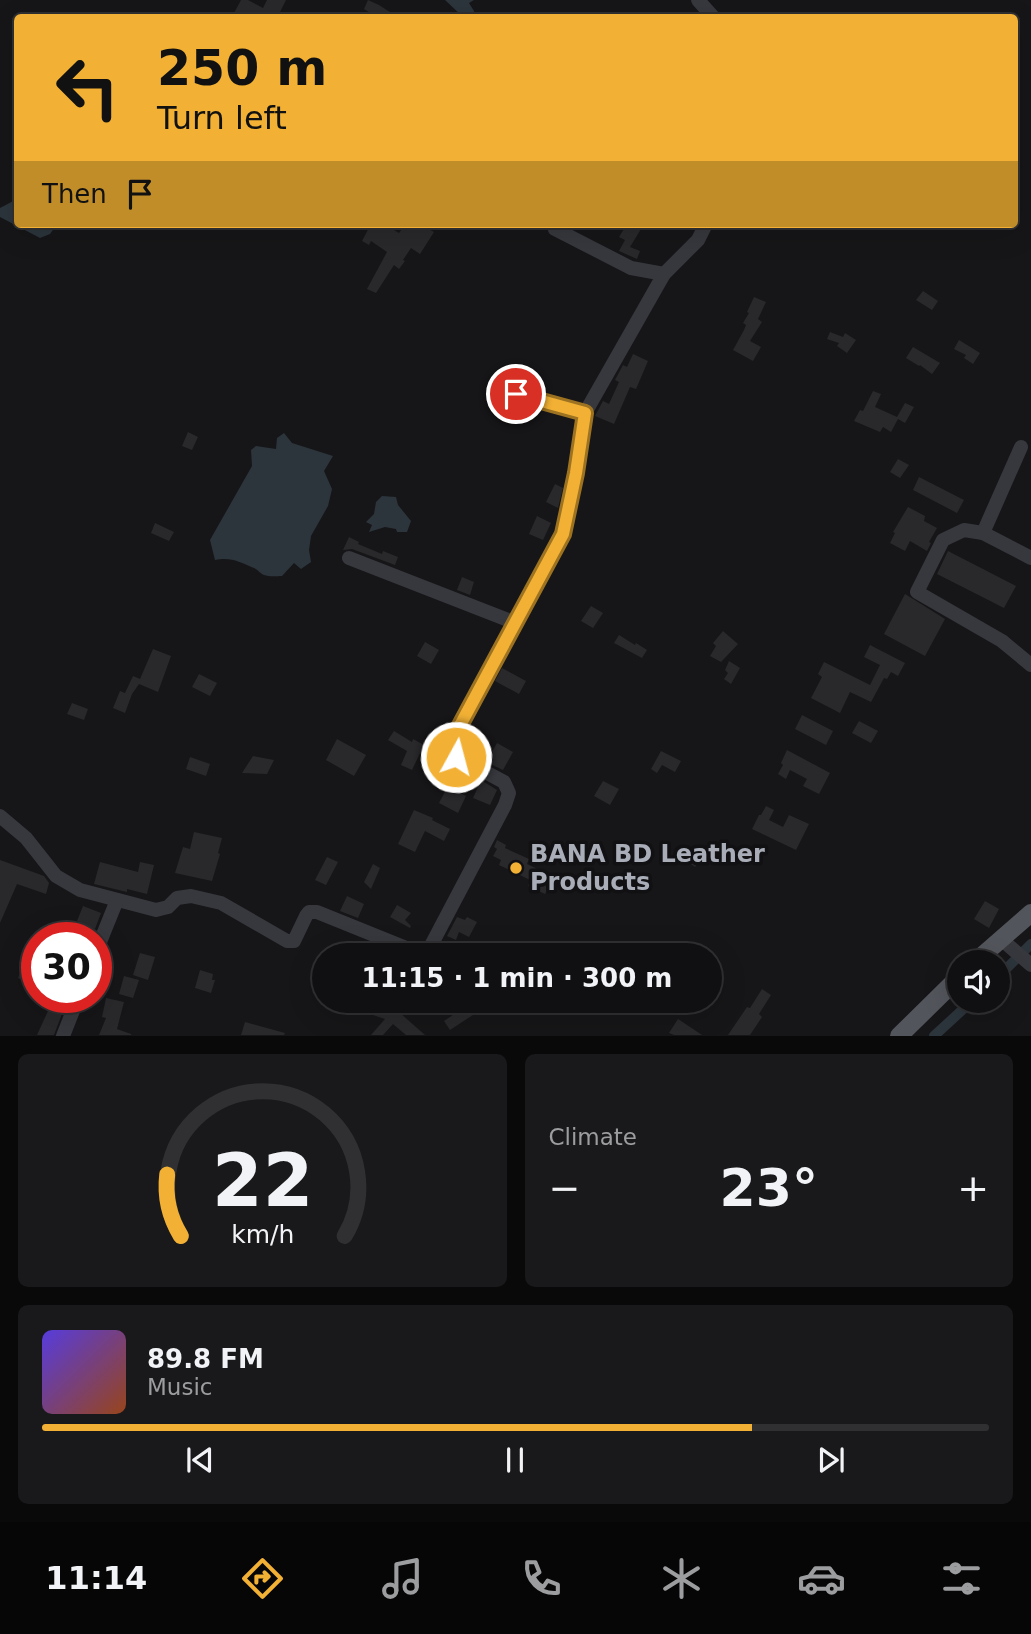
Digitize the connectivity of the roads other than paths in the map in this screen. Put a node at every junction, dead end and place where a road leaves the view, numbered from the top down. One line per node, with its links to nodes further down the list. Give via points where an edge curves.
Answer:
1 (698, 0): 2 (street)
2 (710, 14)
3 (555, 228): 5 (street, via 631,268)
4 (704, 228): 5 (street)
5 (664, 274): 7 (street)
6 (516, 394): 7 (street)
7 (585, 413): 12 (street, via 563,534)
8 (1021, 447): 9 (street)
9 (983, 533): 11 (street); 13 (street, via 964,530 943,540 917,592 1002,641)
10 (349, 558): 12 (street)
11 (1031, 558)
12 (516, 622): 20 (street, via 450,744 452,754 504,782 509,793)
13 (1031, 665)
14 (0, 817): 15 (street, via 26,838 56,876 80,890)
15 (117, 900): 17 (street); 19 (street, via 156,910 191,896 221,903 287,941 294,941 309,912 317,912)
16 (1031, 913): 18 (main road)
17 (108, 922)
18 (1002, 940): 21 (main road); 22 (street)
19 (396, 943)
20 (432, 943)
21 (990, 950)
22 (1030, 965)
23 (947, 989): 26 (main road)
24 (72, 1013): 25 (street)
25 (63, 1035)
26 (899, 1035)

